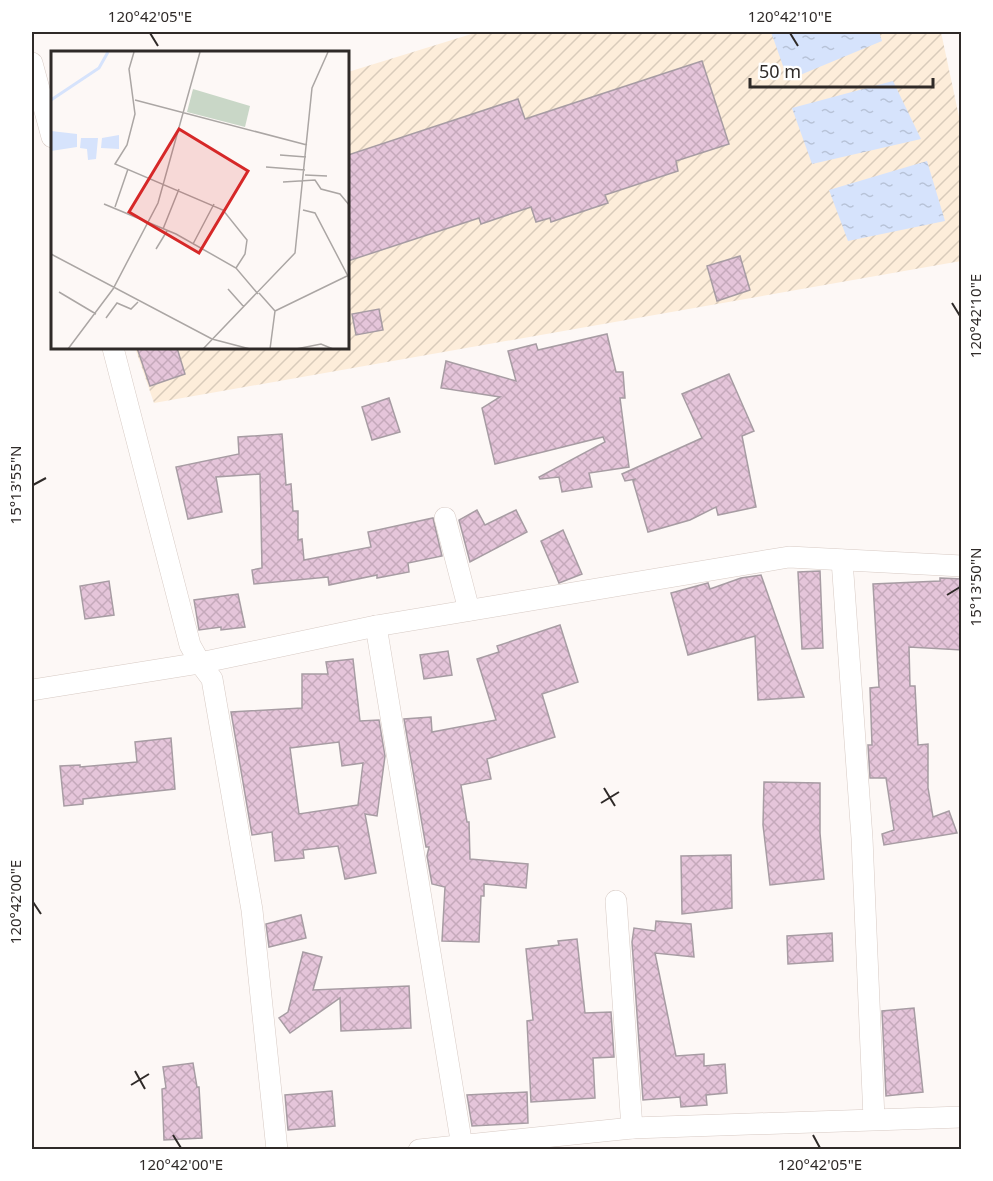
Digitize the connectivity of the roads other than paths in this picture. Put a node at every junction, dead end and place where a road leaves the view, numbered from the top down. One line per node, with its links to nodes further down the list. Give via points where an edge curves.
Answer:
1 (32, 63): 2 (street)
2 (51, 133)
3 (114, 350): 9 (street, via 190,645)
4 (445, 518): 7 (street)
5 (842, 560): 6 (street); 7 (street, via 789,557); 13 (street, via 862,838)
6 (962, 566)
7 (469, 610): 8 (street)
8 (376, 626): 9 (street); 16 (street)
9 (200, 663): 10 (street); 17 (street, via 212,679 252,910)
10 (32, 690)
11 (616, 901): 14 (street)
12 (962, 1117): 13 (street)
13 (874, 1119): 14 (street)
14 (632, 1128): 15 (street)
15 (517, 1145): 16 (street)
16 (462, 1146): 18 (street)
17 (277, 1149)
18 (419, 1149)

